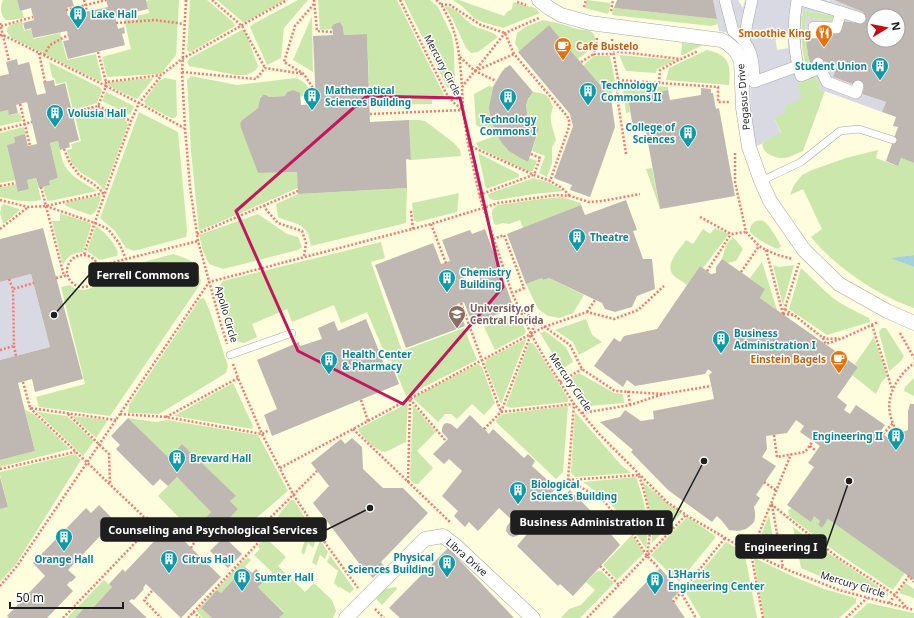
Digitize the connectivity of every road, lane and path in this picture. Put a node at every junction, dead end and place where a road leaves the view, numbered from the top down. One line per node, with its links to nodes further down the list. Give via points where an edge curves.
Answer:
1 (84, 0): 17 (path)
2 (106, 0): 17 (path)
3 (186, 0): 27 (path, Apollo Circle)
4 (212, 0): 28 (path)
5 (287, 0): 28 (path)
6 (400, 0): 67 (path, Mercury Circle, via 446,93)
7 (436, 0): 16 (path)
8 (539, 0): 21 (street, Pegasus Drive)
9 (586, 0): 15 (path, via 583,10)
10 (613, 0): 23 (path)
11 (725, 0): 35 (street, via 732,31)
12 (752, 0): 35 (street)
13 (801, 0): 20 (street); 48 (street, via 793,27)
14 (314, 2): 29 (path, via 317,31); 52 (path, via 295,26 284,62)
15 (581, 3)
16 (441, 4): 30 (path, via 450,5 481,25); 43 (path, via 455,33)
17 (86, 5): 18 (path); 19 (path)
18 (66, 10)
19 (87, 12)
20 (841, 12): 24 (street); 31 (street, via 836,28 814,27)
21 (561, 15): 30 (path, via 558,20 544,16); 84 (street, Pegasus Drive, via 594,24 721,40 732,47 741,61 743,108 749,147)
22 (33, 17): 26 (path)
23 (610, 17)
24 (860, 18)
25 (116, 23): 27 (path, via 155,20)
26 (0, 24): 33 (path)
27 (184, 24): 44 (path, Apollo Circle)
28 (242, 26): 44 (path); 49 (path)
29 (333, 32)
30 (505, 33): 39 (path); 50 (path)
31 (814, 33)
32 (597, 34): 40 (path)
33 (2, 35): 38 (path); 46 (path)
34 (68, 35): 42 (path, via 50,45)
35 (744, 42): 48 (street, via 753,59 754,82)
36 (699, 51): 45 (path)
37 (98, 52): 57 (path)
38 (39, 53): 42 (path); 56 (path)
39 (514, 54): 50 (path); 83 (path, via 570,120)
40 (594, 54): 41 (path); 47 (path)
41 (613, 54): 45 (path, via 613,51); 54 (path)
42 (44, 55): 59 (path)
43 (459, 57): 50 (path); 61 (path)
44 (182, 59): 51 (path, Apollo Circle); 53 (path)
45 (681, 59): 58 (path, via 660,70)
46 (9, 61)
47 (581, 62)
48 (798, 66): 60 (street, via 801,76 819,65 827,82 856,92)
49 (265, 68): 51 (path, via 256,79); 52 (path)
50 (475, 71): 55 (path); 61 (path)
51 (182, 72): 73 (path, Apollo Circle)
52 (304, 74): 65 (path, via 316,93)
53 (161, 75): 57 (path); 63 (path)
54 (618, 80): 58 (path); 81 (path, via 616,96)
55 (496, 81)
56 (45, 82)
57 (106, 82): 59 (path)
58 (659, 82): 62 (path, via 718,87 718,102 731,103)
59 (106, 86): 63 (path); 66 (path)
60 (858, 86)
61 (462, 87): 67 (path)
62 (731, 97)
63 (139, 103): 70 (path); 73 (path)
64 (20, 104): 72 (path)
65 (316, 104)
66 (98, 106): 68 (path); 70 (path)
67 (464, 110): 69 (path); 76 (path, Mercury Circle)
68 (72, 112)
69 (370, 114)
70 (131, 120): 89 (path)
71 (32, 122): 72 (path)
72 (26, 124): 74 (path); 77 (path)
73 (185, 128): 105 (path, Apollo Circle)
74 (0, 130)
75 (893, 140): 84 (lane, via 859,129 840,131 801,162)
76 (468, 144): 82 (path); 90 (path, Mercury Circle)
77 (30, 146)
78 (64, 149): 89 (path, via 79,176)
79 (736, 149): 104 (path, via 735,182)
80 (531, 154): 82 (path, via 540,158)
81 (626, 154)
82 (534, 175): 83 (path); 90 (path)
83 (550, 181): 92 (path)
84 (761, 181): 137 (street, Pegasus Drive, via 770,201 804,250 839,284)
85 (16, 183): 86 (path)
86 (0, 186)
87 (42, 187): 95 (path)
88 (298, 191): 94 (path)
89 (105, 193): 95 (path); 100 (path)
90 (479, 194): 97 (path, Mercury Circle)
91 (640, 194): 92 (path, via 589,202)
92 (570, 196): 97 (path, via 557,194 498,202)
93 (0, 200): 96 (path)
94 (264, 205): 105 (path); 112 (path, via 278,223 302,231 306,243)
95 (46, 206): 96 (path); 100 (path); 119 (path)
96 (28, 207): 102 (path)
97 (483, 208): 101 (path); 107 (path, Mercury Circle)
98 (410, 211): 103 (path)
99 (700, 217): 106 (path)
100 (95, 223): 111 (path); 113 (path, via 108,229)
101 (431, 224): 103 (path); 114 (path)
102 (0, 229)
103 (413, 229): 112 (path)
104 (746, 232): 106 (path); 109 (path)
105 (197, 234): 108 (path, Apollo Circle)
106 (731, 234): 116 (path)
107 (493, 239): 126 (path, Mercury Circle, via 497,257); 126 (path, via 504,235 522,276 524,288)
108 (198, 241): 113 (path); 122 (path, Apollo Circle)
109 (759, 246): 110 (path); 117 (path)
110 (766, 250): 129 (path); 130 (path, via 799,261)
111 (84, 254): 115 (path, via 96,261); 118 (path, via 73,258 68,267)
112 (304, 256): 122 (path)
113 (126, 259): 115 (path)
114 (446, 262)
115 (98, 266): 118 (path, via 98,276 86,286 76,285)
116 (707, 271)
117 (741, 272)
118 (68, 274): 119 (path)
119 (64, 276): 120 (path)
120 (56, 278)
121 (9, 279): 125 (path)
122 (209, 282): 147 (path, Apollo Circle); 167 (path)
123 (34, 283): 125 (path)
124 (664, 286): 132 (path, via 638,310 614,319)
125 (13, 290): 145 (path)
126 (512, 293): 131 (path, Mercury Circle)
127 (595, 300): 132 (path)
128 (461, 303): 150 (path)
129 (780, 306): 130 (path); 133 (path)
130 (785, 309): 133 (path); 134 (path)
131 (520, 310): 135 (path); 142 (path, Mercury Circle)
132 (587, 312): 139 (path)
133 (783, 314): 134 (path)
134 (794, 315): 143 (path)
135 (536, 321): 139 (path); 142 (path)
136 (880, 321): 138 (path)
137 (914, 323)
138 (872, 325): 144 (path); 157 (path)
139 (544, 327): 142 (path); 152 (path, via 570,345)
140 (898, 331): 149 (path)
141 (292, 333): 147 (lane)
142 (531, 334): 150 (path); 155 (path, Mercury Circle); 165 (path)
143 (822, 337): 144 (path); 144 (path, via 826,344)
144 (843, 338)
145 (14, 346): 146 (path); 148 (path)
146 (0, 350)
147 (230, 355): 153 (path, Apollo Circle)
148 (16, 356)
149 (914, 358)
150 (482, 360): 160 (path); 165 (path)
151 (914, 363): 157 (path, via 902,374)
152 (582, 369): 155 (path); 158 (path, via 615,391)
153 (238, 378): 169 (path); 175 (path, Apollo Circle)
154 (23, 382): 164 (path)
155 (560, 382): 162 (path, Mercury Circle)
156 (712, 386): 159 (path)
157 (893, 390): 172 (path, via 889,404)
158 (628, 391): 159 (path); 163 (path)
159 (663, 394): 163 (path)
160 (410, 399): 171 (path); 179 (path); 192 (path)
161 (360, 400): 171 (path)
162 (574, 404): 165 (path); 168 (path, Mercury Circle); 191 (path)
163 (630, 405): 168 (path)
164 (30, 408): 166 (path); 184 (path)
165 (501, 412): 173 (path)
166 (68, 414): 170 (path); 181 (path)
167 (120, 414): 169 (path); 170 (path)
168 (581, 414): 190 (path, Mercury Circle)
169 (166, 417): 175 (path)
170 (116, 420): 181 (path)
171 (368, 421): 188 (path)
172 (893, 423): 176 (path); 177 (path)
173 (484, 429)
174 (270, 430): 175 (path)
175 (262, 434): 188 (path, Apollo Circle)
176 (883, 434)
177 (897, 434)
178 (774, 435): 185 (path, via 777,457)
179 (446, 441)
180 (813, 441): 182 (path)
181 (99, 445): 186 (path); 194 (path, via 109,454)
182 (810, 446): 183 (path); 185 (path, via 805,452)
183 (816, 451)
184 (76, 452): 186 (path); 187 (path)
185 (791, 454): 195 (path)
186 (87, 462): 194 (path); 213 (path, via 17,566)
187 (0, 468)
188 (280, 468): 196 (path, Apollo Circle)
189 (317, 471): 196 (path)
190 (639, 474): 191 (path); 199 (path, Mercury Circle, via 667,502); 207 (path, via 650,527)
191 (568, 480): 197 (path); 207 (path, via 604,501 632,531)
192 (408, 482)
193 (764, 482): 195 (path)
194 (110, 485): 200 (path, via 144,517)
195 (777, 491): 198 (path)
196 (294, 494): 202 (path); 217 (path, Apollo Circle)
197 (554, 498)
198 (771, 504): 206 (path); 210 (path); 216 (path, via 837,557)
199 (686, 515): 204 (path, Mercury Circle); 207 (path)
200 (156, 520): 203 (path, via 185,529); 224 (path)
201 (206, 522): 203 (path)
202 (263, 525): 203 (path); 223 (path, via 258,544)
203 (197, 536): 205 (path)
204 (725, 538): 206 (path, Mercury Circle); 215 (path)
205 (191, 548)
206 (751, 553): 210 (path, Mercury Circle); 232 (path)
207 (647, 556): 209 (path); 212 (path)
208 (600, 566): 212 (path)
209 (659, 568)
210 (783, 568): 218 (path, Mercury Circle)
211 (914, 582): 216 (path, via 909,576)
212 (619, 585): 230 (path)
213 (0, 586)
214 (152, 590): 225 (path, via 144,600)
215 (680, 592): 219 (path); 231 (path)
216 (895, 595): 220 (path); 221 (path)
217 (366, 598): 228 (street, Libra Drive); 229 (street, Libra Drive, via 425,539 443,536 456,545)
218 (867, 598): 220 (path, Mercury Circle); 233 (path)
219 (673, 602)
220 (889, 603): 221 (path, Mercury Circle)
221 (906, 608): 222 (path, Mercury Circle)
222 (914, 610)
223 (194, 612): 226 (path); 227 (path)
224 (63, 618)
225 (161, 618)
226 (188, 618)
227 (200, 618)
228 (346, 618)
229 (533, 618)
230 (587, 618)
231 (696, 618)
232 (763, 618)
233 (846, 618)

